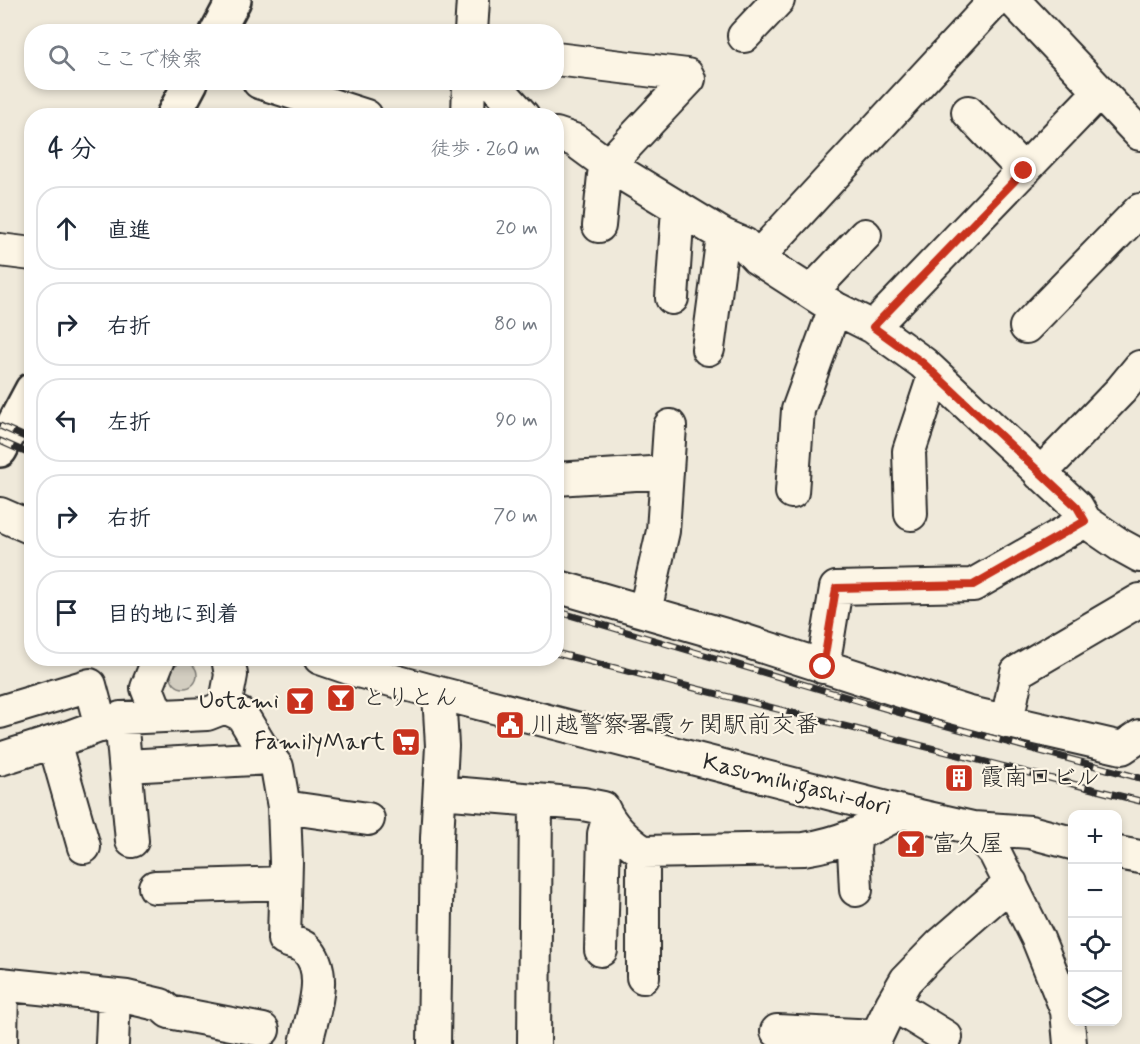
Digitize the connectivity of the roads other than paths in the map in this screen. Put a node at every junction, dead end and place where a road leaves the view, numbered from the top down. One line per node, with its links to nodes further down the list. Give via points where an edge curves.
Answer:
1 (234, 0): 6 (main road)
2 (473, 0): 7 (street)
3 (778, 0): 8 (street)
4 (996, 0): 31 (street, via 885,139)
5 (1013, 0): 14 (street)
6 (221, 24)
7 (472, 24)
8 (744, 36)
9 (564, 60): 22 (street, via 687,75 689,79)
10 (186, 90): 15 (main road)
11 (284, 90): 16 (street)
12 (469, 90): 17 (street)
13 (499, 90): 18 (street)
14 (1099, 92): 20 (street); 23 (street)
15 (177, 108)
16 (341, 108)
17 (468, 108)
18 (516, 108)
19 (968, 112): 23 (street)
20 (1139, 130)
21 (564, 137): 22 (street)
22 (608, 165): 24 (street); 26 (street)
23 (1024, 171): 34 (street)
24 (678, 208): 27 (street); 32 (street)
25 (1140, 210): 35 (street)
26 (599, 226)
27 (723, 235): 31 (street, via 744,244); 36 (street)
28 (865, 235): 33 (street)
29 (0, 250): 30 (street)
30 (24, 253)
31 (757, 258): 33 (street)
32 (672, 298)
33 (823, 300): 34 (street); 45 (street, via 798,410)
34 (873, 327): 38 (street, via 923,363)
35 (1026, 327)
36 (708, 349)
37 (1140, 367): 43 (street)
38 (934, 376): 43 (street); 47 (street, via 909,451)
39 (24, 410): 41 (main road)
40 (670, 426): 42 (street)
41 (0, 450)
42 (667, 472): 44 (street); 53 (street, via 663,531)
43 (1040, 474): 48 (street, via 1077,507)
44 (564, 478)
45 (792, 492)
46 (0, 514): 49 (street)
47 (911, 514)
48 (1085, 521): 50 (street); 57 (street, via 973,585 836,588)
49 (24, 524)
50 (1140, 556)
51 (564, 588): 53 (street)
52 (1140, 600): 63 (street, via 1017,672)
53 (645, 611): 57 (street)
54 (156, 666): 61 (street, via 147,687)
55 (229, 666): 59 (street)
56 (343, 666): 58 (street, Kasumihigashi-dori)
57 (823, 667): 63 (street)
58 (439, 693): 69 (street); 72 (street, Kasumihigashi-dori)
59 (225, 707): 61 (street, via 207,714); 66 (street, via 242,715)
60 (0, 712): 62 (street, via 90,685)
61 (158, 716): 62 (street)
62 (111, 722): 65 (street); 68 (street)
63 (1007, 722): 64 (street, via 1122,748)
64 (1140, 736)
65 (54, 742): 67 (street); 79 (street)
66 (270, 758): 68 (street); 71 (street, via 277,767)
67 (0, 759)
68 (126, 766): 77 (street)
69 (440, 792): 70 (street); 99 (street)
70 (536, 800): 74 (street, via 603,808); 100 (street)
71 (284, 807): 73 (street); 83 (street)
72 (902, 812): 75 (street, Kasumihigashi-dori); 76 (street)
73 (368, 819)
74 (608, 820): 80 (street, via 625,840); 87 (street, via 604,834)
75 (973, 828): 78 (street, Kasumihigashi-dori, via 1030,832); 84 (street, via 994,853)
76 (856, 836): 80 (street, via 804,849); 86 (street)
77 (132, 841)
78 (1068, 842)
79 (84, 847)
80 (643, 852): 88 (street)
81 (1122, 854): 82 (street)
82 (1140, 857)
83 (285, 883): 85 (street); 98 (street, via 284,939 306,949 316,968 316,1003)
84 (1011, 883): 91 (street, via 924,960); 101 (street, via 1067,1011)
85 (156, 887)
86 (856, 890)
87 (601, 950)
88 (643, 976)
89 (1, 984): 90 (street); 96 (street)
90 (114, 996): 92 (street, via 161,1005 169,1012); 97 (street)
91 (892, 1004): 94 (street); 95 (street)
92 (263, 1030)
93 (777, 1031): 95 (street)
94 (946, 1036)
95 (874, 1040)
96 (1, 1044)
97 (112, 1044)
98 (306, 1044)
99 (434, 1044)
100 (534, 1044)
101 (1070, 1044)

